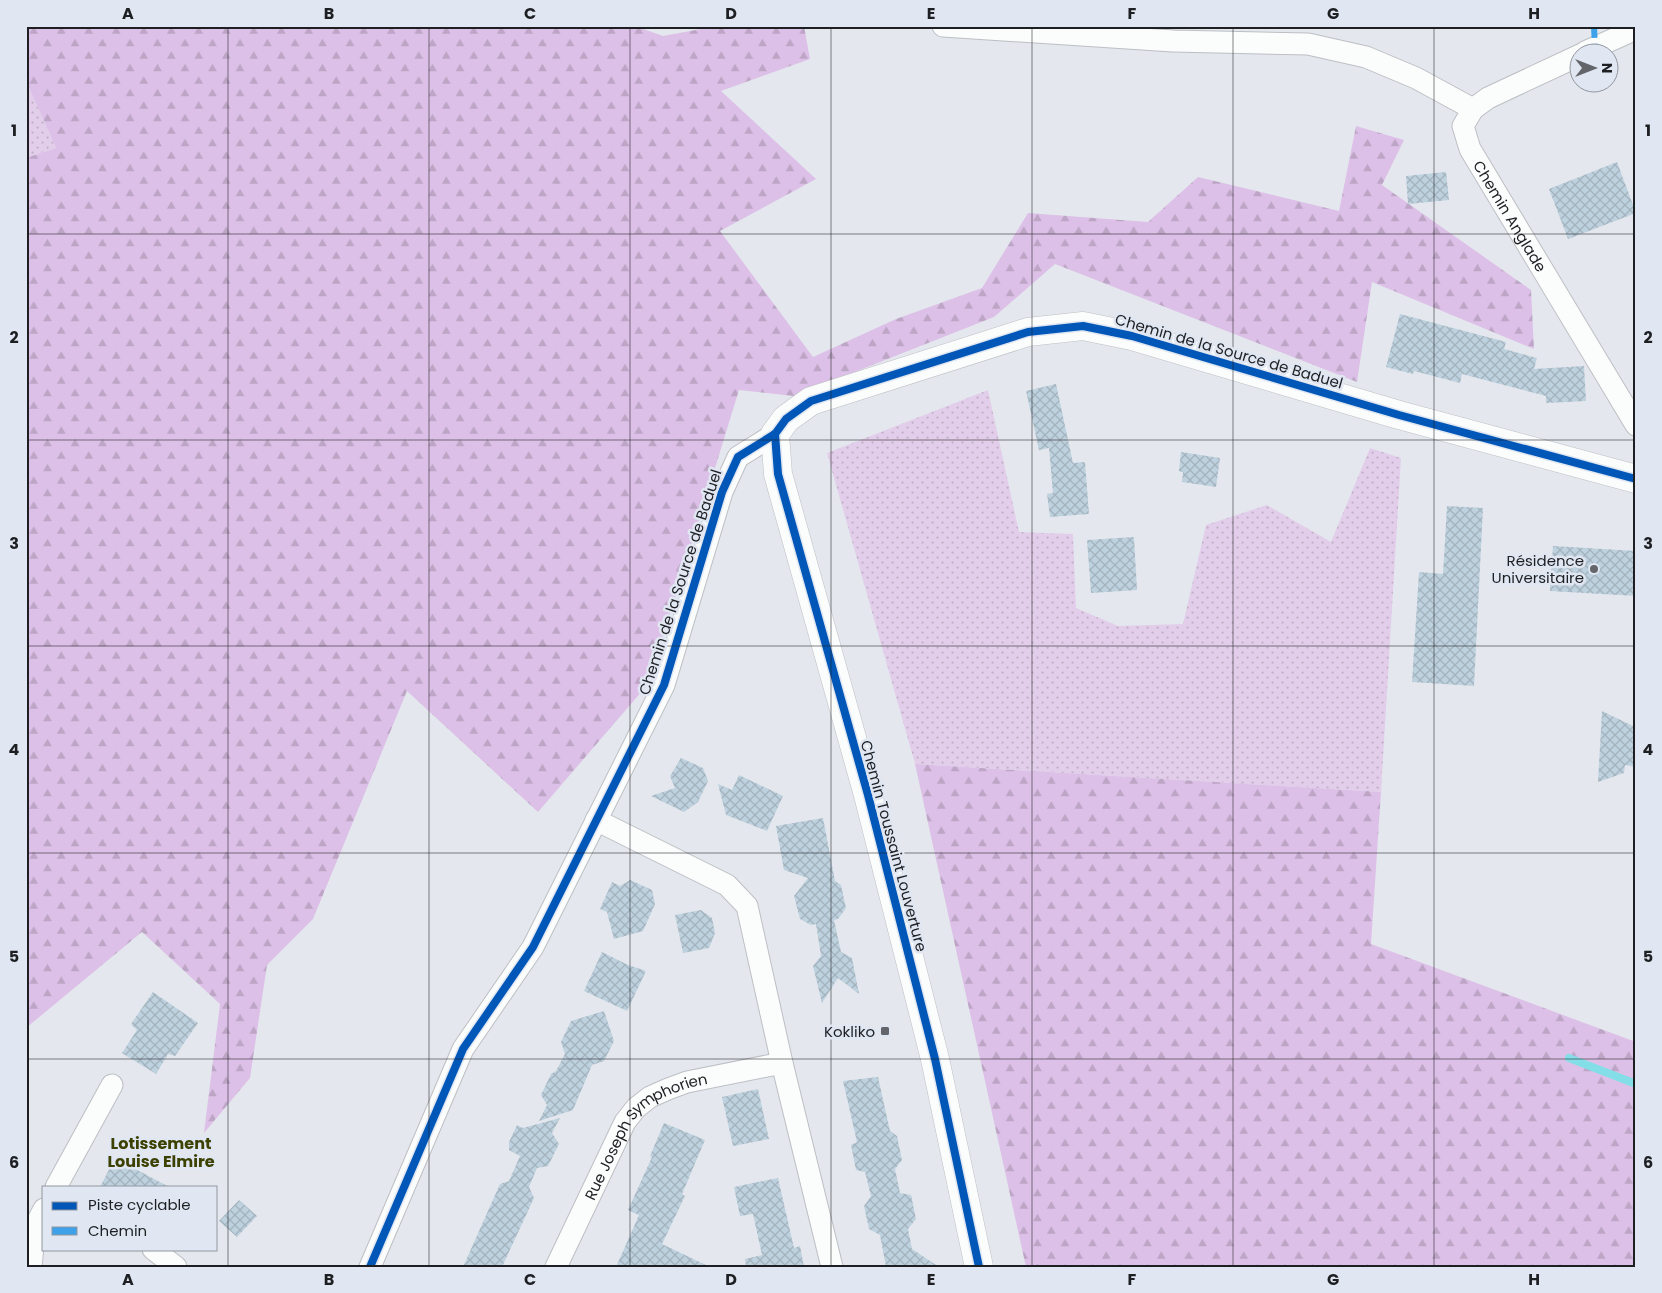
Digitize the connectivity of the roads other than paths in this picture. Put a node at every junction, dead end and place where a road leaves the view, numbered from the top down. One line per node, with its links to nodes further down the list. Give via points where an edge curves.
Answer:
1 (943, 26): 5 (street, via 1173,41 1308,44 1366,56)
2 (1636, 29): 3 (street)
3 (1607, 42)
4 (1570, 60): 5 (street, via 1488,98)
5 (1473, 109): 6 (street, Chemin Anglade, via 1463,126 1470,149)
6 (1636, 425)
7 (775, 434): 8 (street, Chemin de la Source de Baduel, via 786,419 811,400 1028,332 1084,326 1132,336 1399,415); 9 (street, Chemin de la Source de Baduel, via 738,457 722,492 664,685); 20 (street, Chemin Toussaint Louverture, via 778,474 868,795 935,1060)
8 (1636, 479)
9 (596, 820): 10 (street, via 727,885 746,906); 17 (street, Chemin de la Source de Baduel, via 533,947 463,1048)
10 (782, 1063): 18 (street, Rue Joseph Symphorien, via 687,1082 650,1097 636,1108 625,1122); 19 (street)
11 (112, 1085): 12 (street)
12 (57, 1186)
13 (42, 1214): 15 (street, via 35,1226)
14 (154, 1250): 16 (street)
15 (31, 1267)
16 (176, 1267)
17 (370, 1267)
18 (556, 1267)
19 (832, 1267)
20 (979, 1267)

